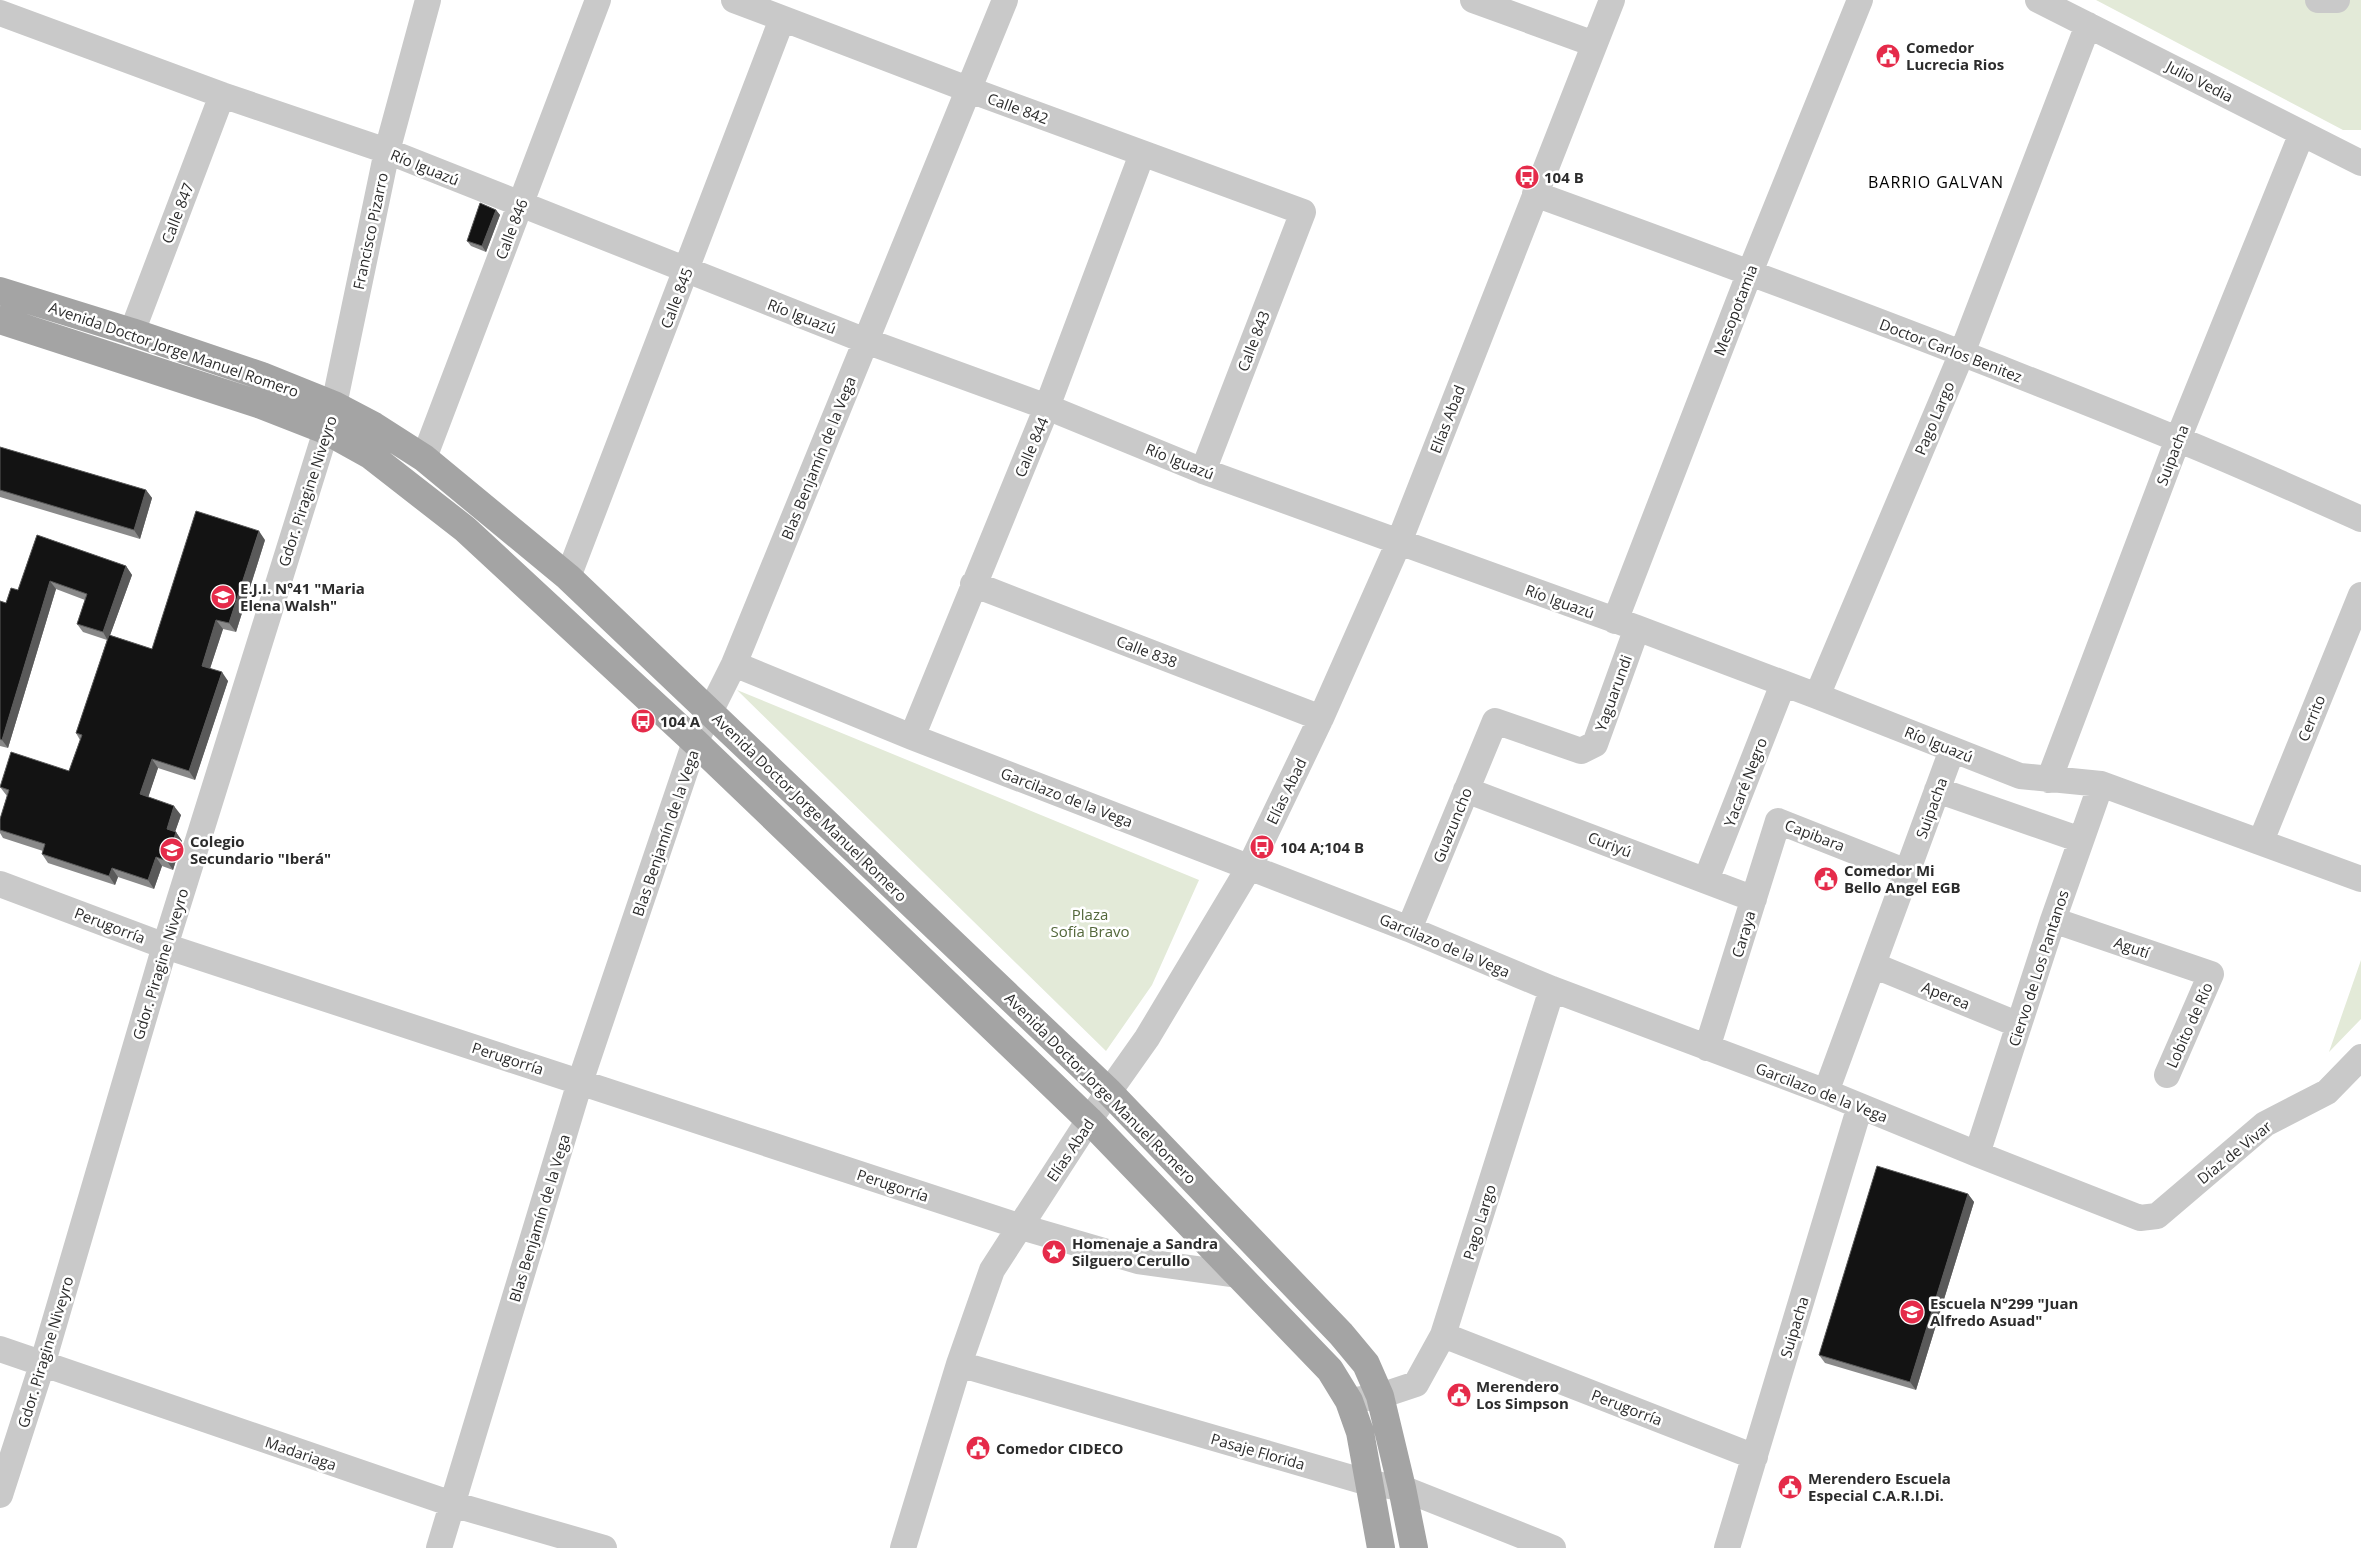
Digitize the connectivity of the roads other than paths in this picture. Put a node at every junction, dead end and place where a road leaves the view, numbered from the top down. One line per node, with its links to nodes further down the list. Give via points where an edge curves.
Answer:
1 (428, 0): 18 (street, Francisco Pizarro)
2 (598, 0): 22 (street, Calle 846)
3 (734, 0): 12 (street, Calle 842)
4 (1005, 0): 15 (street, Blas Benjamín de la Vega)
5 (1474, 0): 14 (street)
6 (1612, 0): 14 (street, Elías Abad)
7 (1860, 0): 25 (street, Mesopotamia)
8 (2038, 0): 13 (street, Julio Vedia)
9 (2318, 0): 10 (street)
10 (2337, 0)
11 (5, 15): 16 (street, Río Iguazú)
12 (782, 19): 15 (street, Calle 842); 24 (street, Calle 845)
13 (2088, 25): 17 (street, Julio Vedia); 30 (street, Pago Largo)
14 (1594, 44): 21 (street, Elías Abad)
15 (970, 90): 19 (street, Calle 842); 29 (street, Blas Benjamín de la Vega)
16 (222, 95): 18 (street, Río Iguazú); 28 (street, Calle 847)
17 (2302, 133): 20 (street, Julio Vedia); 34 (street, Suipacha)
18 (387, 151): 22 (street, Río Iguazú); 31 (street, Francisco Pizarro)
19 (1142, 154): 23 (street, Calle 842); 32 (street, Calle 844)
20 (2361, 163)
21 (1535, 194): 25 (street, Doctor Carlos Benitez); 38 (street, Elías Abad)
22 (520, 206): 24 (street, Río Iguazú); 35 (street, Calle 846)
23 (1302, 212): 36 (street, Calle 843)
24 (687, 271): 29 (street, Río Iguazú); 39 (street, Calle 845)
25 (1750, 272): 30 (street, Doctor Carlos Benitez); 42 (street, Mesopotamia)
26 (0, 291): 28 (main road, Avenida Doctor Jorge Manuel Romero)
27 (0, 320): 33 (main road, Avenida Doctor Jorge Manuel Romero, via 262,405)
28 (132, 332): 31 (main road, Avenida Doctor Jorge Manuel Romero, via 262,376)
29 (866, 341): 32 (street, Río Iguazú); 43 (street, Blas Benjamín de la Vega)
30 (1962, 353): 34 (street, Doctor Carlos Benitez); 45 (street, Pago Largo)
31 (334, 405): 33 (street, Gdor. Piragine Niveyro); 35 (main road, Avenida Doctor Jorge Manuel Romero)
32 (1048, 406): 36 (street, Río Iguazú); 40 (street, Calle 844)
33 (325, 430): 50 (main road, Avenida Doctor Jorge Manuel Romero, via 370,455 465,529); 67 (street, Gdor. Piragine Niveyro)
34 (2178, 439): 37 (street, Doctor Carlos Benitez); 52 (street, Suipacha)
35 (424, 458): 39 (main road, Avenida Doctor Jorge Manuel Romero)
36 (1203, 471): 38 (street, Río Iguazú)
37 (2361, 519)
38 (1399, 542): 42 (street, Río Iguazú); 47 (street, Elías Abad)
39 (568, 577): 46 (main road, Avenida Doctor Jorge Manuel Romero)
40 (973, 584): 47 (street, Calle 838); 49 (street, Calle 844)
41 (2361, 595): 58 (street, Cerrito)
42 (1626, 624): 44 (street, Río Iguazú); 48 (street, Yaguarundi, via 1595,744 1581,751)
43 (734, 664): 46 (street, Blas Benjamín de la Vega); 49 (street, Garcilazo de la Vega)
44 (1783, 684): 45 (street, Río Iguazú); 62 (street, Yacaré Negro)
45 (1817, 696): 51 (street, Río Iguazú)
46 (711, 712): 50 (street, Blas Benjamín de la Vega); 76 (main road, Avenida Doctor Jorge Manuel Romero)
47 (1321, 718): 59 (street, Elías Abad)
48 (1495, 721): 54 (street, Guazuncho)
49 (912, 737): 59 (street, Garcilazo de la Vega)
50 (695, 742): 75 (street, Blas Benjamín de la Vega); 79 (main road, Avenida Doctor Jorge Manuel Romero)
51 (1952, 750): 52 (street, Río Iguazú, via 2020,776); 55 (street, Suipacha)
52 (2049, 780): 53 (street, Río Iguazú)
53 (2101, 784): 57 (street, Ciervo de Los Pantanos); 58 (street, Río Iguazú)
54 (1466, 790): 62 (street, Curiyú); 66 (street, Guazuncho)
55 (1937, 790): 57 (street); 60 (street, Suipacha)
56 (1778, 821): 60 (street, Capibara); 64 (street, Caraya)
57 (2081, 840): 65 (street, Ciervo de Los Pantanos)
58 (2261, 841): 61 (street, Río Iguazú)
59 (1250, 866): 66 (street, Garcilazo de la Vega); 76 (street, Elías Abad, via 1147,1038)
60 (1907, 872): 68 (street, Suipacha)
61 (2361, 879)
62 (1706, 880): 64 (street, Curiyú)
63 (0, 884): 67 (street, Perugorría)
64 (1754, 899): 72 (street, Caraya)
65 (2053, 920): 69 (street, Agutí); 71 (street, Ciervo de Los Pantanos)
66 (1409, 929): 70 (street, Garcilazo de la Vega)
67 (165, 946): 75 (street, Perugorría); 87 (street, Gdor. Piragine Niveyro)
68 (1873, 964): 71 (street, Aperea); 77 (street, Suipacha)
69 (2211, 974): 74 (street, Lobito de Río)
70 (1552, 989): 72 (street, Garcilazo de la Vega); 84 (street, Pago Largo)
71 (2020, 1025): 80 (street, Ciervo de Los Pantanos)
72 (1707, 1048): 77 (street, Garcilazo de la Vega)
73 (2361, 1057): 81 (street, Díaz de Vivar, via 2327,1092 2264,1124)
74 (2167, 1075)
75 (580, 1082): 82 (street, Perugorría); 94 (street, Blas Benjamín de la Vega)
76 (1109, 1092): 79 (street, Elías Abad); 88 (main road, Avenida Doctor Jorge Manuel Romero, via 1341,1334 1366,1364)
77 (1826, 1092): 78 (street, Garcilazo de la Vega)
78 (1860, 1106): 80 (street, Garcilazo de la Vega); 90 (street, Suipacha)
79 (1090, 1120): 82 (street, Elías Abad); 83 (main road, Avenida Doctor Jorge Manuel Romero)
80 (1977, 1154): 81 (street, Garcilazo de la Vega, via 2140,1218)
81 (2157, 1216)
82 (1018, 1226): 83 (street, Perugorría, via 1138,1261); 86 (street, Elías Abad, via 992,1270)
83 (1239, 1275): 89 (main road, Avenida Doctor Jorge Manuel Romero, via 1330,1370)
84 (1443, 1336): 88 (street, Pago Largo, via 1416,1384); 90 (street, Perugorría)
85 (0, 1350): 87 (street, Madariaga)
86 (960, 1364): 91 (street, Pasaje Florida); 97 (street, Elías Abad)
87 (42, 1365): 93 (street, Gdor. Piragine Niveyro); 94 (street, Madariaga)
88 (1380, 1396): 89 (street, Pago Largo); 92 (main road, Avenida Doctor Jorge Manuel Romero)
89 (1349, 1401): 91 (main road, Avenida Doctor Jorge Manuel Romero, via 1360,1432)
90 (1755, 1457): 101 (street, Suipacha)
91 (1369, 1483): 92 (street, Pasaje Florida); 98 (main road, Avenida Doctor Jorge Manuel Romero)
92 (1402, 1488): 99 (main road, Avenida Doctor Jorge Manuel Romero); 100 (street, Pasaje Florida)
93 (0, 1495)
94 (452, 1504): 95 (street, Blas Benjamín de la Vega); 96 (street, Madariaga)
95 (439, 1548)
96 (604, 1548)
97 (903, 1548)
98 (1381, 1548)
99 (1414, 1548)
100 (1553, 1548)
101 (1727, 1548)

